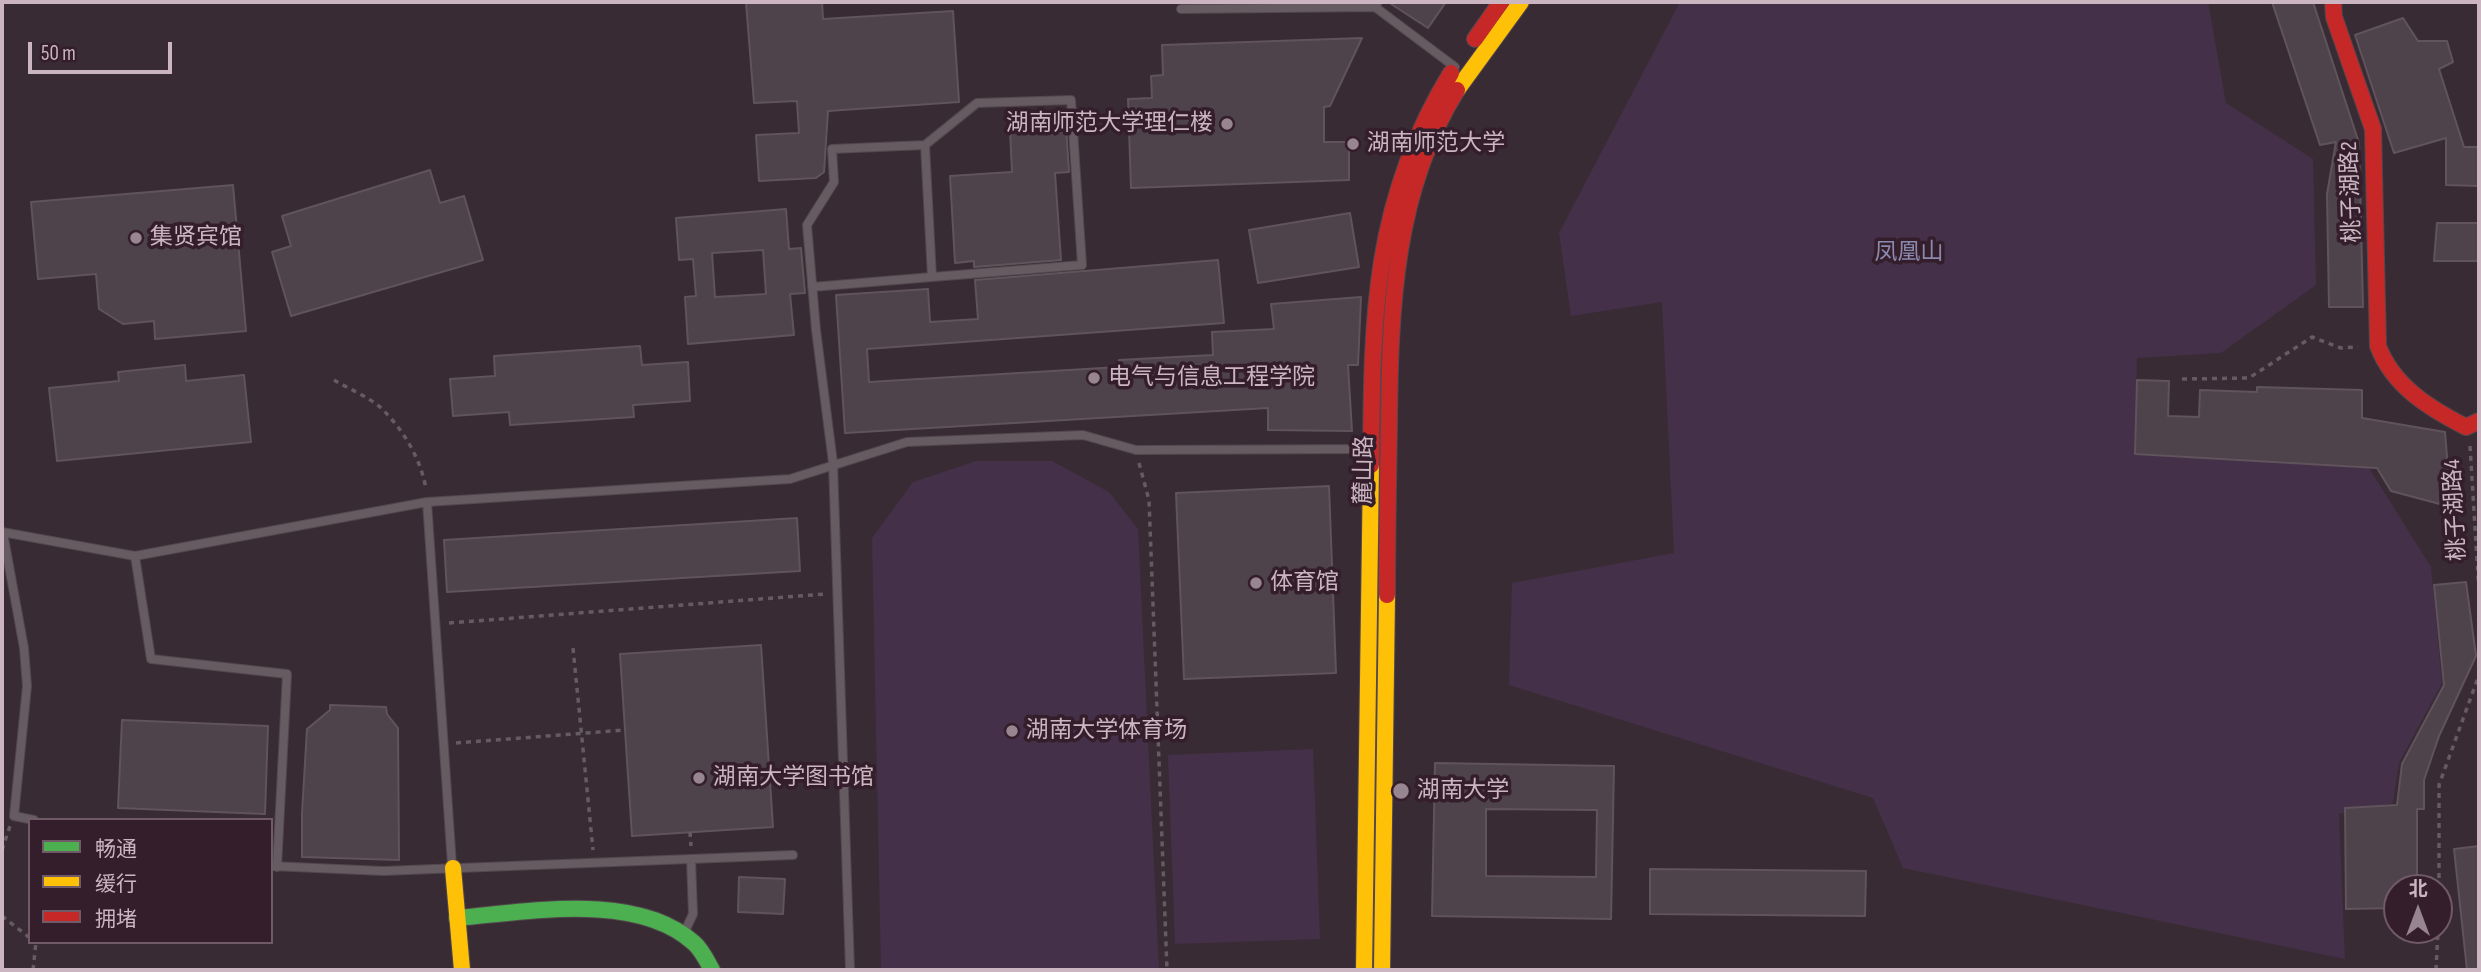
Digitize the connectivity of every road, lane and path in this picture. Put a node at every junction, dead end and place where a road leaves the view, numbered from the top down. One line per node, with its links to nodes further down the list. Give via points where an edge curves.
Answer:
1 (1501, 2): 6 (main road, 麓山路)
2 (1521, 2): 44 (main road, 麓山路, via 1450,101 1435,130 1412,191 1401,241 1390,331)
3 (2333, 2): 10 (main road, 桃子湖路2, via 2334,17 2373,129)
4 (1377, 4): 5 (lane); 6 (lane)
5 (1181, 9)
6 (1455, 68): 14 (main road, 麓山路, via 1414,137 1390,208 1373,331)
7 (925, 145): 8 (lane); 8 (lane, via 977,103 1071,100 1082,265); 9 (lane, via 832,149 834,182 807,225)
8 (932, 277): 9 (lane)
9 (812, 287): 16 (lane)
10 (2378, 346): 11 (path, via 2341,348 2312,337 2249,378); 13 (main road, via 2388,371 2417,396)
11 (2182, 379)
12 (334, 380): 17 (path, via 381,407 412,448 423,471)
13 (2473, 424): 20 (path, 桃子湖路4, via 2472,509)
14 (1371, 449): 15 (lane); 43 (main road, 麓山路)
15 (1136, 450): 16 (lane, via 1083,435 907,442); 49 (path, via 1149,500)
16 (833, 463): 17 (lane, via 790,479); 21 (lane)
17 (427, 502): 19 (lane); 22 (lane)
18 (3, 532): 19 (lane); 28 (lane, via 27,686)
19 (135, 556): 34 (lane, via 150,659 287,674)
20 (2479, 592)
21 (838, 593): 22 (path); 48 (lane)
22 (436, 624): 27 (lane)
23 (573, 648): 26 (path)
24 (2479, 676): 36 (path, via 2439,785)
25 (625, 730): 26 (path)
26 (583, 734): 27 (path); 33 (path)
27 (444, 744): 35 (lane)
28 (13, 816): 29 (lane); 30 (path)
29 (28, 819)
30 (2, 850)
31 (793, 855): 32 (lane)
32 (691, 859): 33 (lane); 39 (lane, via 693,914)
33 (594, 862): 35 (lane)
34 (274, 866): 35 (lane, via 383,871)
35 (453, 868): 38 (main road)
36 (2439, 874)
37 (2, 916): 40 (path)
38 (457, 918): 39 (main road, via 608,909 644,915); 46 (main road)
39 (683, 934): 47 (main road)
40 (28, 936)
41 (36, 944): 45 (path)
42 (2438, 944): 54 (path)
43 (1364, 947): 50 (main road); 51 (main road, 麓山路)
44 (1382, 947): 52 (main road, 麓山路); 53 (main road)
45 (33, 970)
46 (462, 970)
47 (713, 970)
48 (850, 970)
49 (1167, 970)
50 (1356, 970)
51 (1364, 970)
52 (1381, 970)
53 (1388, 970)
54 (2437, 970)

